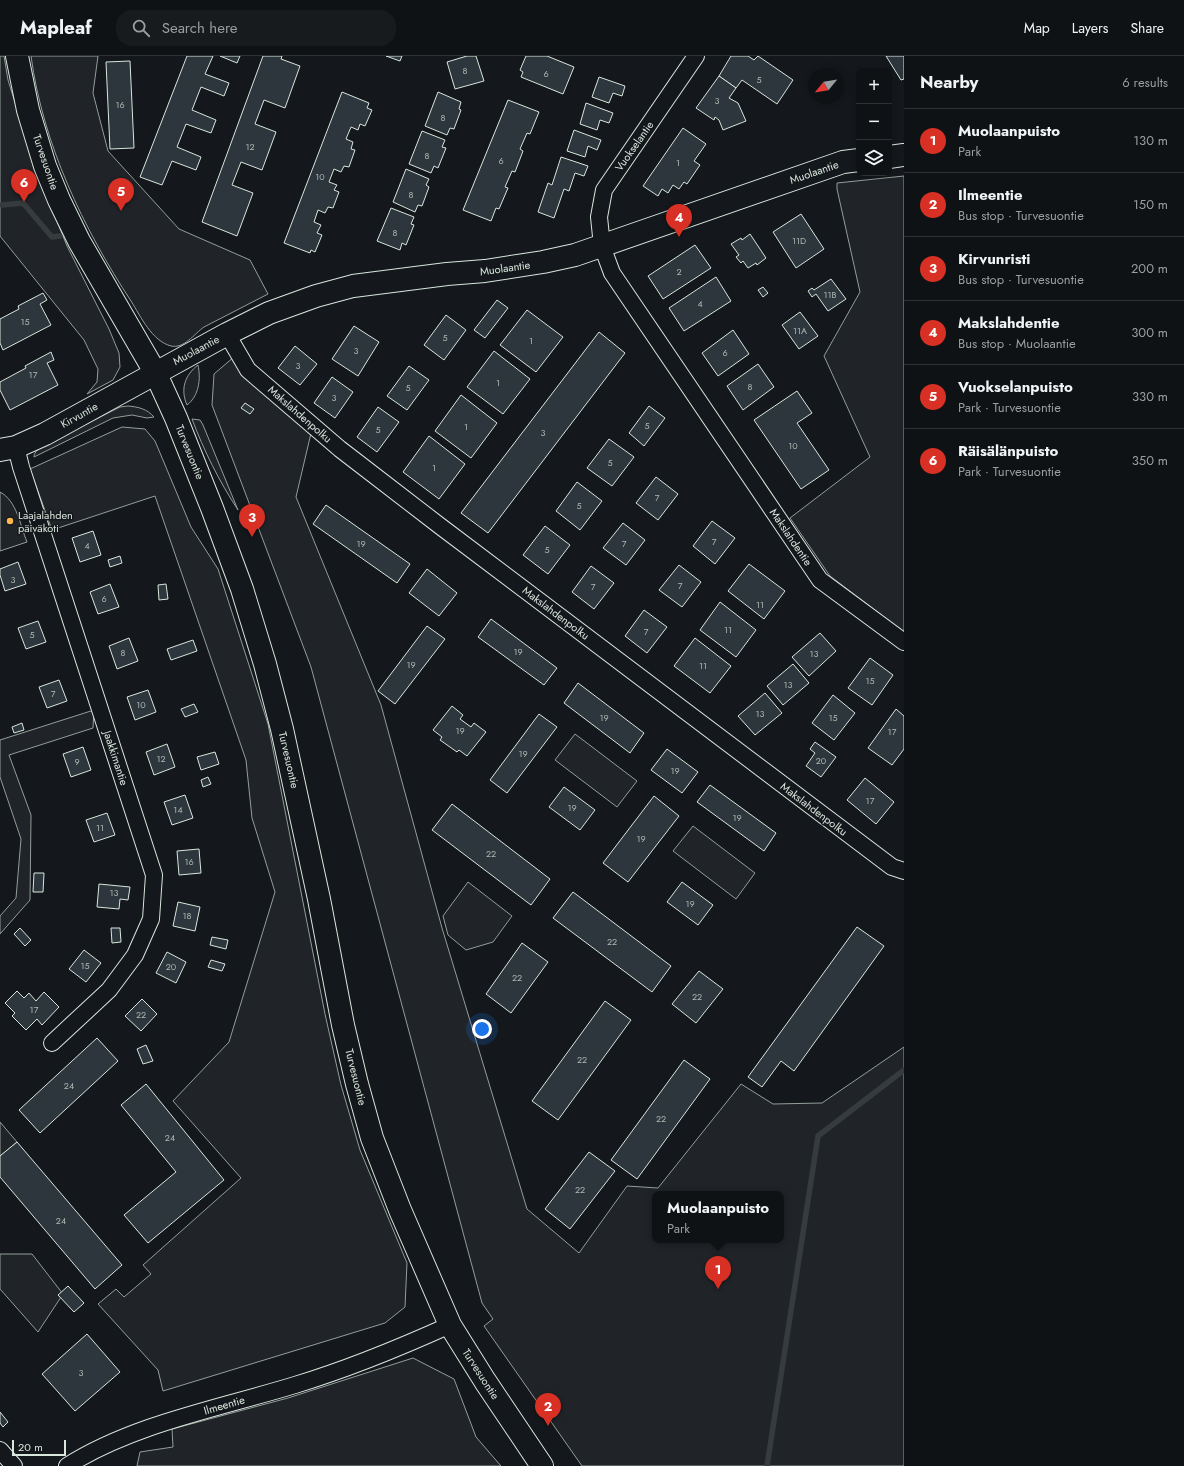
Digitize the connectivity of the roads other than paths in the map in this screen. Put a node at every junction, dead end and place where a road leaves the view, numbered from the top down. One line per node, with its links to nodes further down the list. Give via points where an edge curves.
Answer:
1 (17, 56): 8 (main road, Turvesuontie, via 28,110 45,166 59,200 79,242)
2 (696, 56): 6 (street, Vuokselantie, via 604,190 599,217)
3 (904, 155): 4 (main road)
4 (892, 157)
5 (856, 160): 6 (main road, Muolaantie, via 843,162)
6 (602, 246): 7 (main road, Muolaantie, via 543,262 353,286 268,313); 10 (street, Makslahdentie, via 612,273 820,580)
7 (227, 334): 8 (main road, Muolaantie); 11 (street, Makslahdenpolku, via 248,370 340,449 892,867)
8 (155, 372): 9 (main road, Kirvuntie, via 45,434); 13 (main road, Turvesuontie, via 212,508 242,589 265,664 296,789 343,1025 372,1138)
9 (8, 448): 12 (street, Jaakkimantie, via 21,467 154,875 151,919 135,955 109,990)
10 (904, 642)
11 (904, 871)
12 (52, 1043)
13 (450, 1325): 16 (street, Ilmeentie, via 400,1348 337,1372 138,1432 81,1457); 17 (main road, Turvesuontie)
14 (0, 1450): 15 (street)
15 (14, 1466)
16 (67, 1466)
17 (542, 1466)

